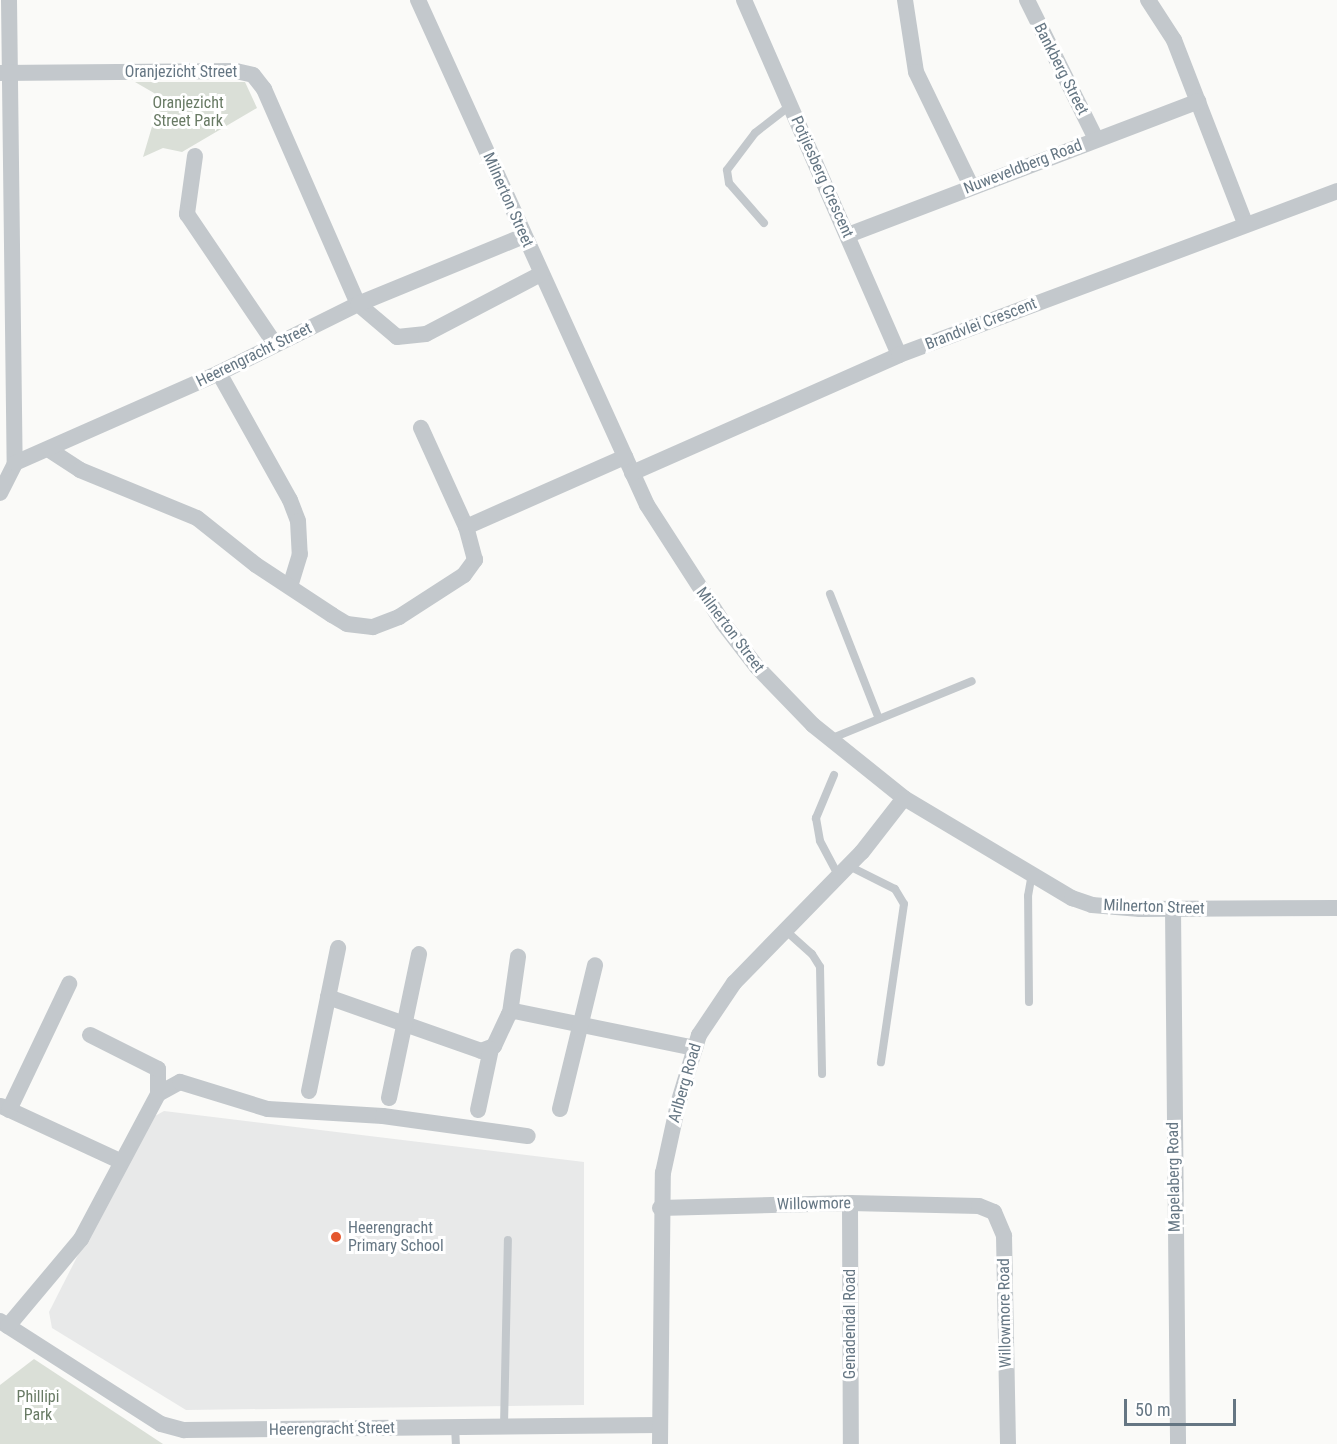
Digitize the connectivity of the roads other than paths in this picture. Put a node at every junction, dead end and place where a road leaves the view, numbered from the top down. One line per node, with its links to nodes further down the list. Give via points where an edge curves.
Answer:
1 (9, 0): 7 (street)
2 (418, 0): 17 (street, Milnerton Street)
3 (905, 0): 12 (street, via 916,72)
4 (1027, 0): 10 (street, Bankberg Street)
5 (1148, 0): 8 (street, via 1174,40)
6 (750, 2): 9 (street, Potjiesberg Crescent)
7 (5, 73): 19 (street, Oranjezicht Street, via 236,71 253,75 264,88); 26 (street)
8 (1198, 101): 10 (street, Nuweveldberg Road); 15 (street)
9 (791, 105): 14 (lane, via 755,133 727,170 729,183); 16 (street, Potjiesberg Crescent)
10 (1096, 139): 12 (street, Nuweveldberg Road)
11 (195, 156): 20 (street, via 186,199 190,222)
12 (971, 186): 16 (street, Nuweveldberg Road)
13 (1337, 191): 15 (street, Brandvlei Crescent)
14 (764, 223)
15 (1245, 223): 21 (street, Brandvlei Crescent)
16 (848, 235): 21 (street, Potjiesberg Crescent)
17 (524, 236): 18 (street, Milnerton Street); 19 (street, Heerengracht Street)
18 (541, 274): 19 (street, via 452,322 417,336 397,337); 25 (street, Milnerton Street)
19 (358, 304): 20 (street, Heerengracht Street)
20 (275, 345): 22 (street, Heerengracht Street)
21 (899, 355): 27 (street, Brandvlei Crescent)
22 (219, 373): 24 (street, Heerengracht Street); 30 (street, via 298,521 300,554)
23 (421, 428): 29 (street)
24 (48, 449): 26 (street, Heerengracht Street); 30 (street, via 80,470 197,518 256,565)
25 (625, 457): 27 (street, Milnerton Street); 29 (street)
26 (15, 463): 28 (street)
27 (632, 473): 34 (street, Milnerton Street, via 664,536 723,623 757,667)
28 (0, 493)
29 (465, 527): 30 (street, via 475,554 468,572 384,624 347,624)
30 (290, 586)
31 (830, 594): 33 (lane)
32 (972, 681): 33 (lane)
33 (879, 719): 34 (lane)
34 (830, 739): 36 (street, Milnerton Street)
35 (834, 774): 37 (lane, via 816,819 820,841)
36 (904, 798): 37 (street, Arlberg Road); 38 (street, Milnerton Street)
37 (844, 871): 41 (street, Arlberg Road); 55 (lane, via 895,889 904,904)
38 (1032, 874): 40 (street, Milnerton Street, via 1092,905); 48 (lane, via 1028,896)
39 (1337, 908): 40 (street, Milnerton Street)
40 (1173, 909): 77 (street, Mapelaberg Road)
41 (785, 930): 53 (street, Arlberg Road, via 721,999); 56 (lane, via 813,954 820,967)
42 (338, 948): 47 (street)
43 (419, 954): 50 (street)
44 (518, 957): 49 (street)
45 (595, 965): 51 (street)
46 (69, 984): 60 (street)
47 (328, 997): 50 (street); 57 (street)
48 (1029, 1002)
49 (510, 1012): 51 (street); 54 (street)
50 (404, 1024): 54 (street, via 481,1051); 59 (street)
51 (580, 1024): 53 (street); 61 (street)
52 (90, 1035): 58 (street, via 158,1069)
53 (695, 1048): 67 (street, Arlberg Road, via 670,1135)
54 (491, 1049): 62 (street)
55 (881, 1062)
56 (822, 1074)
57 (309, 1091)
58 (158, 1094): 63 (street, via 180,1082 268,1109 383,1116); 64 (street)
59 (389, 1098)
60 (4, 1108): 64 (street)
61 (560, 1109)
62 (478, 1110)
63 (528, 1136)
64 (120, 1161): 69 (street, via 81,1239)
65 (850, 1203): 66 (street, Willowmore); 67 (street, Willowmore); 75 (street, Genadendal Road)
66 (967, 1205): 76 (street, Willowmore Road, via 994,1212 1004,1236)
67 (660, 1208): 70 (street, Arlberg Road)
68 (508, 1240): 71 (lane)
69 (4, 1324): 72 (street, Heerengracht Street, via 169,1427 191,1431)
70 (659, 1425): 71 (street, Heerengracht Street); 74 (street, Arlberg Road)
71 (504, 1426): 72 (street, Heerengracht Street)
72 (456, 1427): 73 (lane)
73 (456, 1444)
74 (660, 1444)
75 (850, 1444)
76 (1008, 1444)
77 (1178, 1444)

